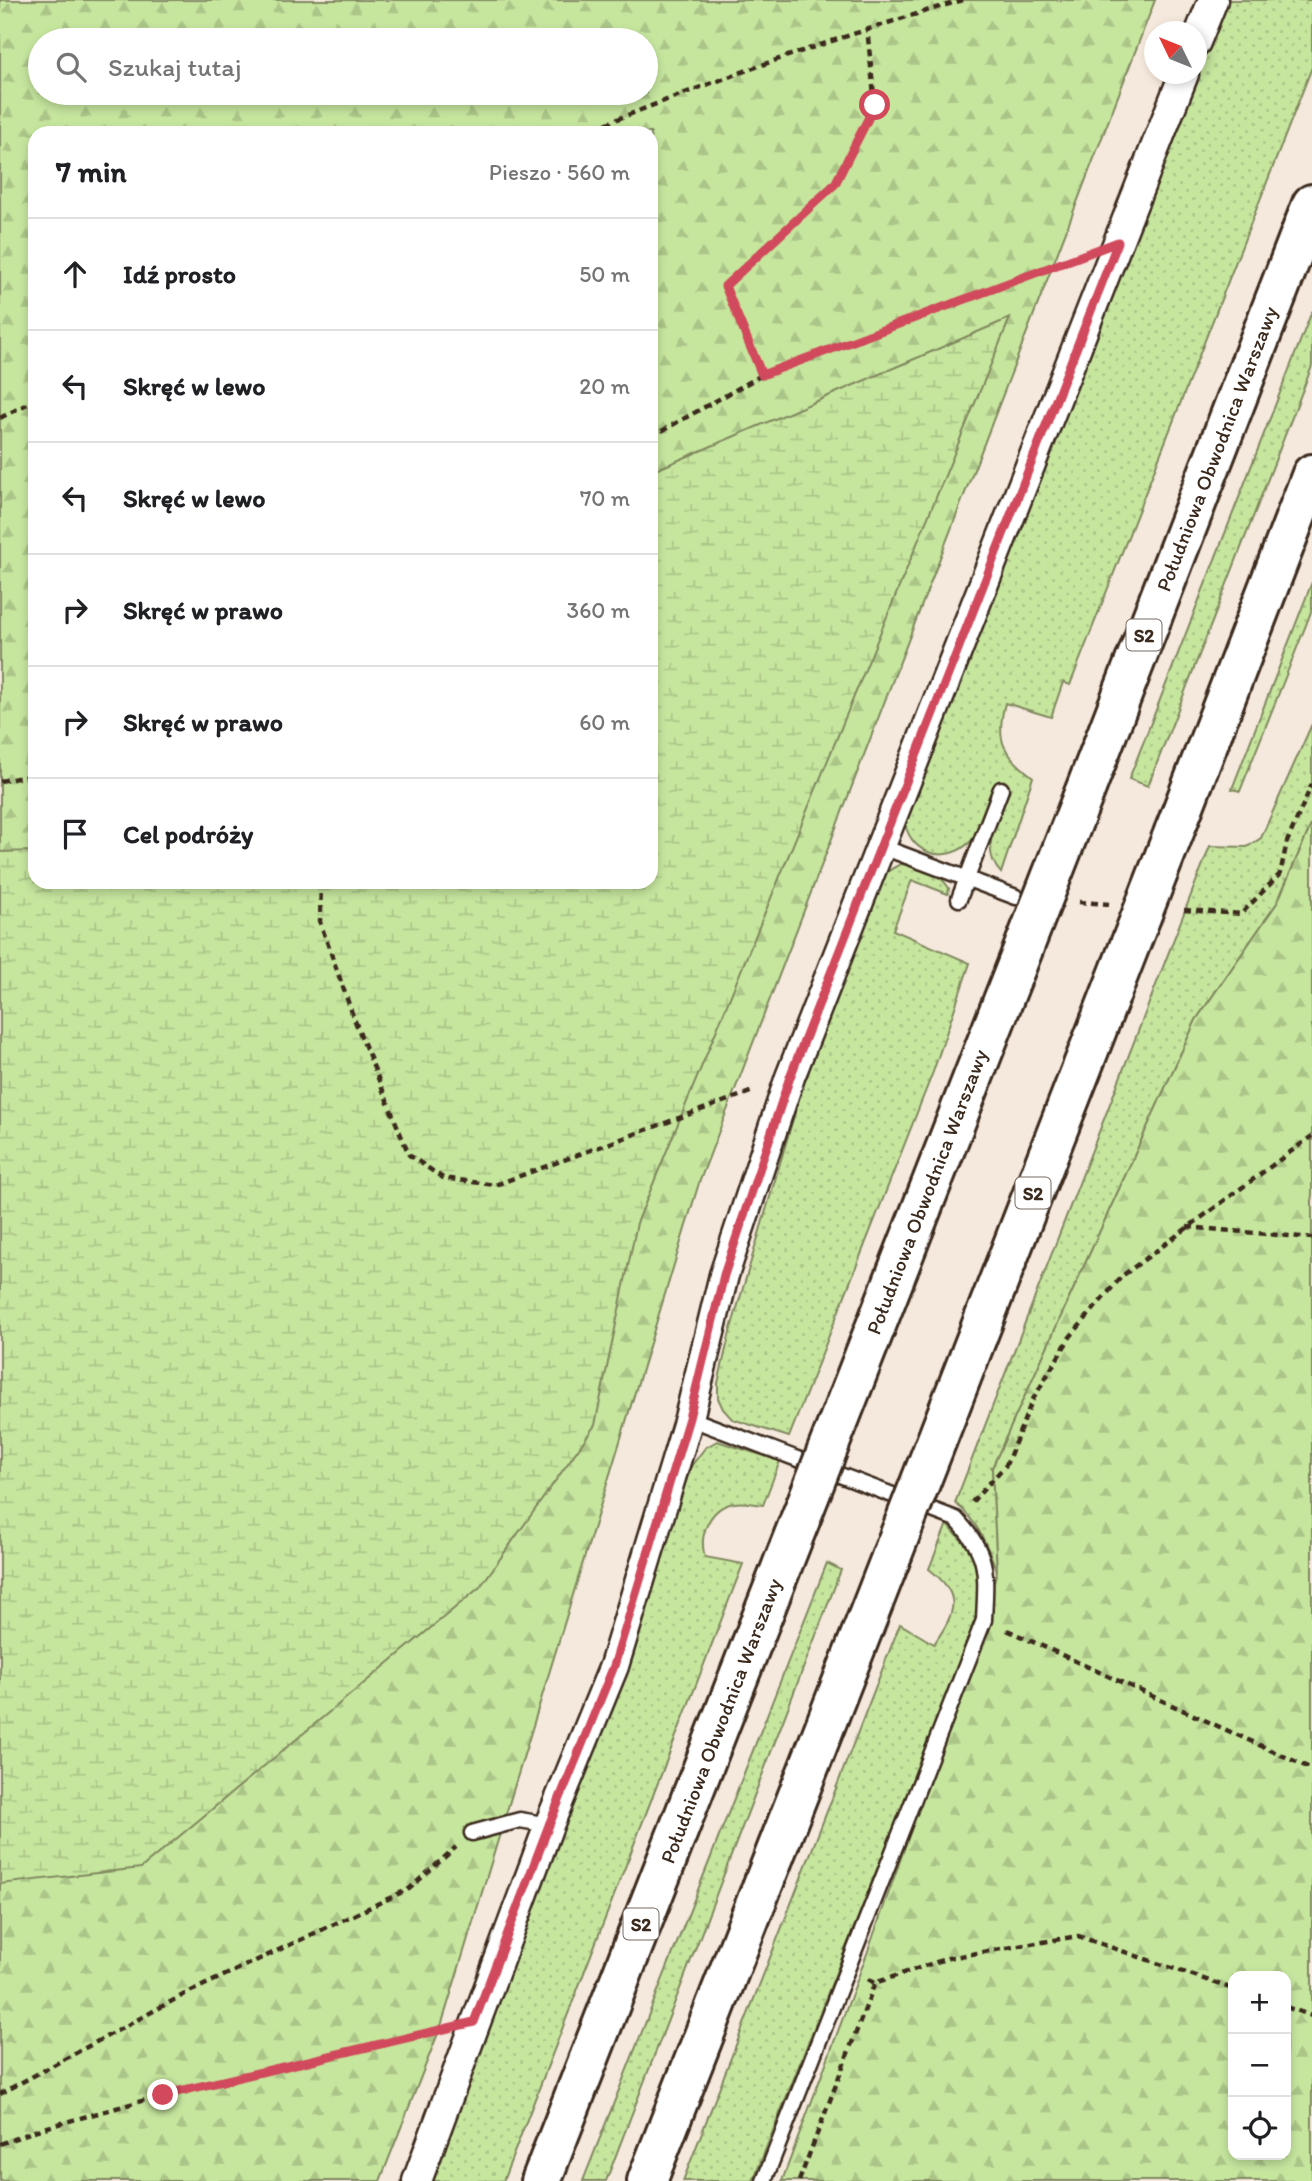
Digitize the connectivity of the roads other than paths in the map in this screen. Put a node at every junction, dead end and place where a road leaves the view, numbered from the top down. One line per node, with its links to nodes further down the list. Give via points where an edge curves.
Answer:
1 (1213, 0): 2 (street)
2 (1204, 21)
3 (1180, 84): 7 (street)
4 (1312, 204): 15 (highway, Południowa Obwodnica Warszawy / S2, bridge)
5 (1312, 474): 16 (highway, S2, bridge)
6 (1001, 789): 8 (lane)
7 (880, 846): 8 (lane); 11 (street, via 790,1077 724,1275)
8 (967, 878): 9 (lane); 10 (lane)
9 (1016, 897)
10 (959, 899)
11 (689, 1418): 12 (street, via 614,1666); 17 (lane, via 956,1519 982,1553 986,1578 984,1620)
12 (549, 1825): 13 (lane, via 520,1820); 14 (street)
13 (472, 1833)
14 (417, 2181)
15 (541, 2181)
16 (647, 2181)
17 (764, 2181)

